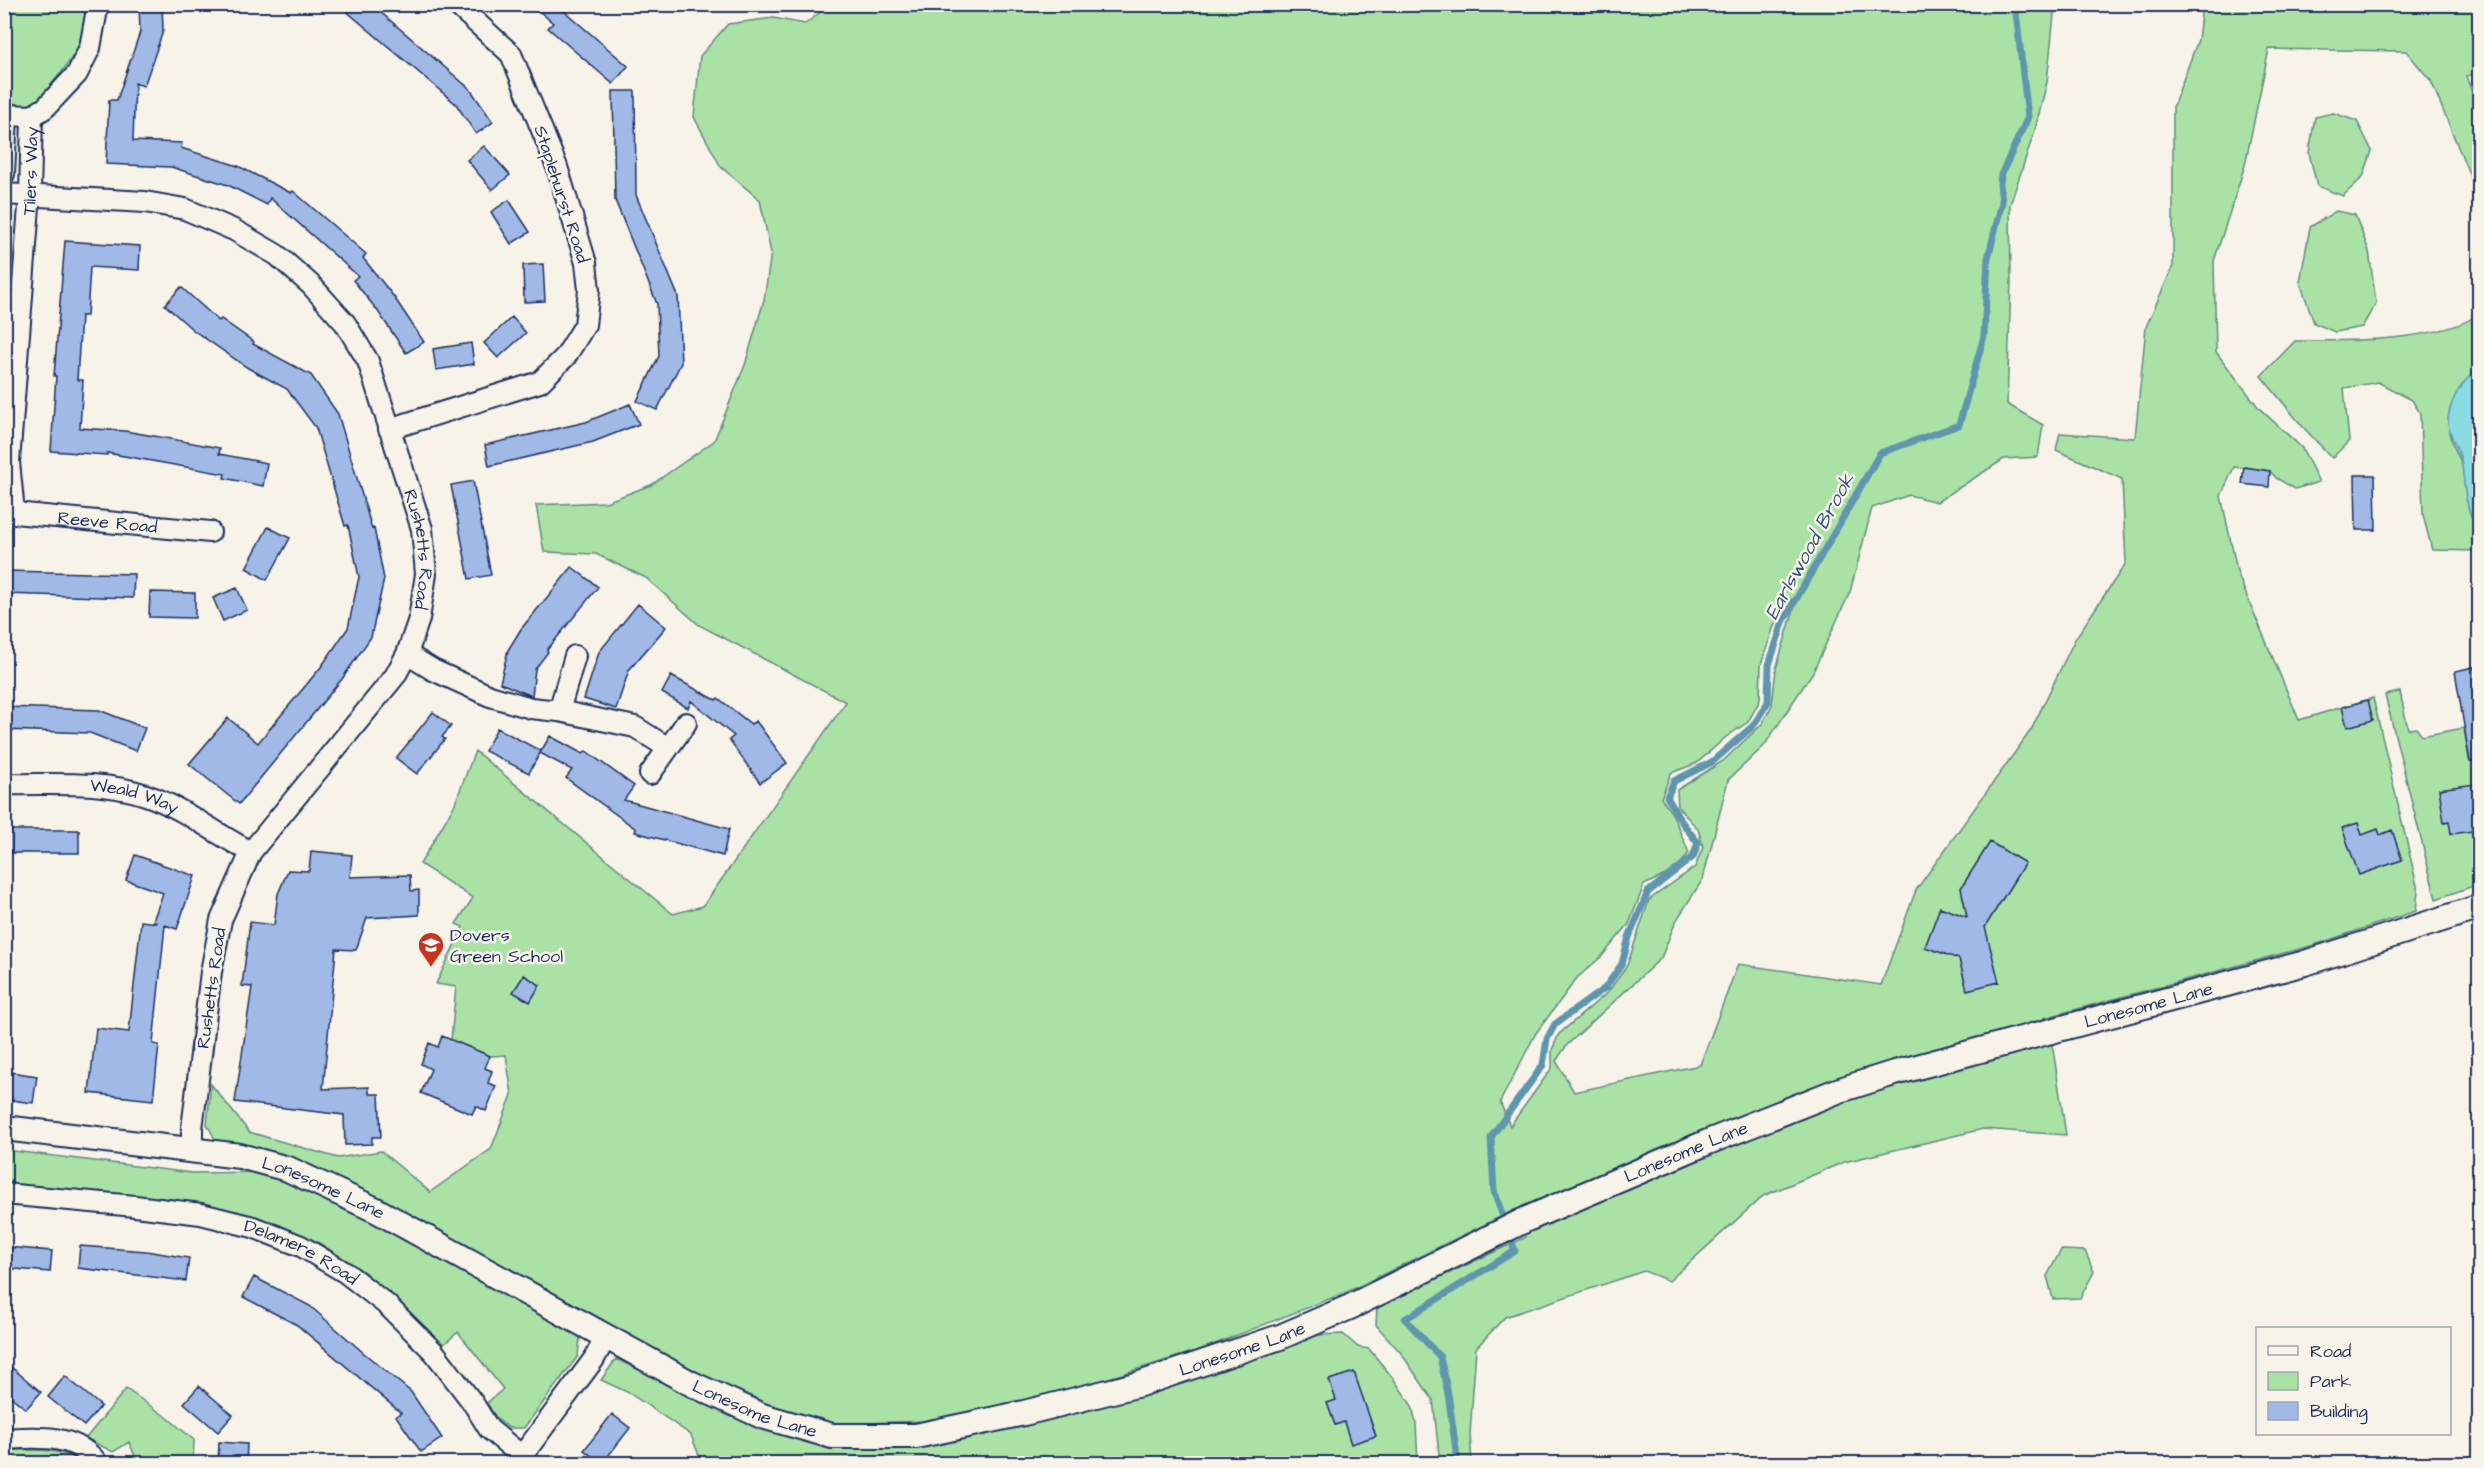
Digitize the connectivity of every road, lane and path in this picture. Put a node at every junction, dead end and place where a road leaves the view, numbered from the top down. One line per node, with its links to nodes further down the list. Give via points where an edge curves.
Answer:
1 (98, 4): 4 (street, Tilers Way, via 90,48 77,74 45,108)
2 (456, 4): 8 (street, Staplehurst Road, via 511,54 556,167 586,263 589,290 585,325 566,356 540,382)
3 (6, 114): 4 (street, Tilers Way); 5 (street, Tilers Way)
4 (32, 116): 7 (street, Tilers Way)
5 (4, 174)
6 (4, 194): 7 (street, Rushetts Road)
7 (30, 194): 8 (street, Rushetts Road, via 146,202 185,209 234,230 277,255 345,323 368,361); 9 (street, Tilers Way, via 9,462)
8 (389, 429): 11 (street, Rushetts Road, via 422,529 426,574 419,618)
9 (9, 512): 10 (street, Reeve Road)
10 (210, 532)
11 (407, 654): 13 (street, via 490,696 531,708); 18 (street, Rushetts Road, via 395,676)
12 (575, 656): 13 (street)
13 (559, 711): 15 (street, via 635,727)
14 (686, 723): 15 (street)
15 (668, 748): 16 (street)
16 (650, 774)
17 (4, 784): 18 (street, Weald Way, via 104,785 146,795 178,808)
18 (251, 852): 21 (street, Rushetts Road, via 221,920 211,972)
19 (2480, 907): 23 (street, Lonesome Lane, via 2305,963 1837,1091 1527,1219 1350,1307 1280,1337 1140,1384 1024,1413 916,1436 832,1436 762,1416 692,1384)
20 (4, 1128): 21 (street, Lonesome Lane)
21 (192, 1150): 23 (street, Lonesome Lane, via 240,1156 288,1169 376,1210)
22 (4, 1194): 25 (street, Delamere Road, via 201,1214 253,1227 301,1246 346,1273 387,1305 434,1352 489,1429)
23 (606, 1337): 25 (street)
24 (4, 1439): 26 (street, via 62,1439)
25 (519, 1460)
26 (98, 1464)

